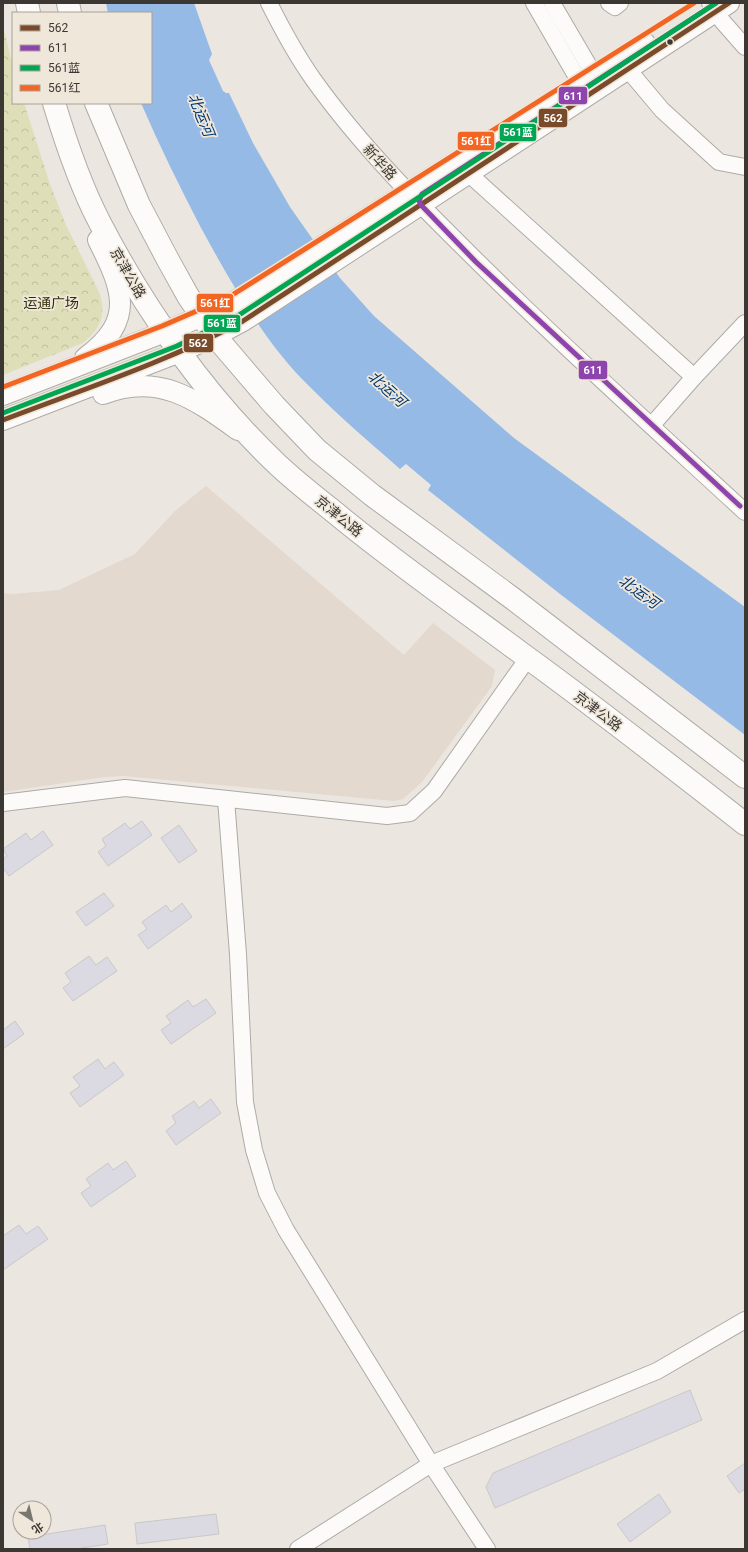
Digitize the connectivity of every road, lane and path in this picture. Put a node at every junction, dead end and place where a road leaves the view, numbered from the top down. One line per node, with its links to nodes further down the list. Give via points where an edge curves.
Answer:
1 (269, 3): 16 (street, 新华路, via 313,79 369,150)
2 (275, 3): 16 (street, 新华路, via 327,88)
3 (534, 3): 10 (street)
4 (552, 3): 10 (street)
5 (609, 3): 6 (street, via 615,6)
6 (620, 3)
7 (716, 5): 8 (street, via 722,22); 9 (main road)
8 (745, 47)
9 (624, 64): 10 (main road); 13 (street, via 662,110 719,162)
10 (590, 85): 14 (main road); 16 (main road)
11 (54, 104): 15 (highway, 京津公路)
12 (96, 104): 17 (highway, via 139,205 168,260)
13 (745, 167)
14 (468, 173): 16 (main road); 23 (street)
15 (85, 190): 19 (highway, 京津公路, via 100,222); 22 (main road, via 88,216 113,270 121,302 112,331 103,343)
16 (417, 197): 17 (main road, via 330,241 232,303); 20 (main road, via 340,258 243,321); 27 (street, 新华路)
17 (203, 316): 19 (main road); 20 (highway)
18 (745, 323): 23 (street)
19 (165, 332): 21 (highway, 京津公路); 22 (main road)
20 (215, 336): 21 (main road); 32 (highway, via 274,405 324,455 372,495 512,598)
21 (180, 352): 25 (main road); 28 (highway, 京津公路)
22 (69, 370): 24 (main road)
23 (694, 377): 27 (street)
24 (3, 395)
25 (22, 413): 26 (main road); 28 (main road, via 52,412 114,390 131,386 153,386 165,388 194,401)
26 (3, 420)
27 (654, 422): 29 (street, 新华路); 30 (street, 新华路)
28 (254, 442): 31 (highway, 京津公路, via 280,468 354,528)
29 (745, 501)
30 (745, 512)
31 (528, 658): 33 (street, via 434,791 410,813 387,816); 35 (highway, 京津公路)
32 (745, 777)
33 (226, 799): 34 (street, via 125,788); 37 (street, via 238,954 245,1102 254,1150 267,1193 286,1230)
34 (3, 803)
35 (745, 824)
36 (745, 1320): 37 (street, via 657,1371)
37 (431, 1464): 38 (street); 39 (street)
38 (298, 1549)
39 (487, 1549)

